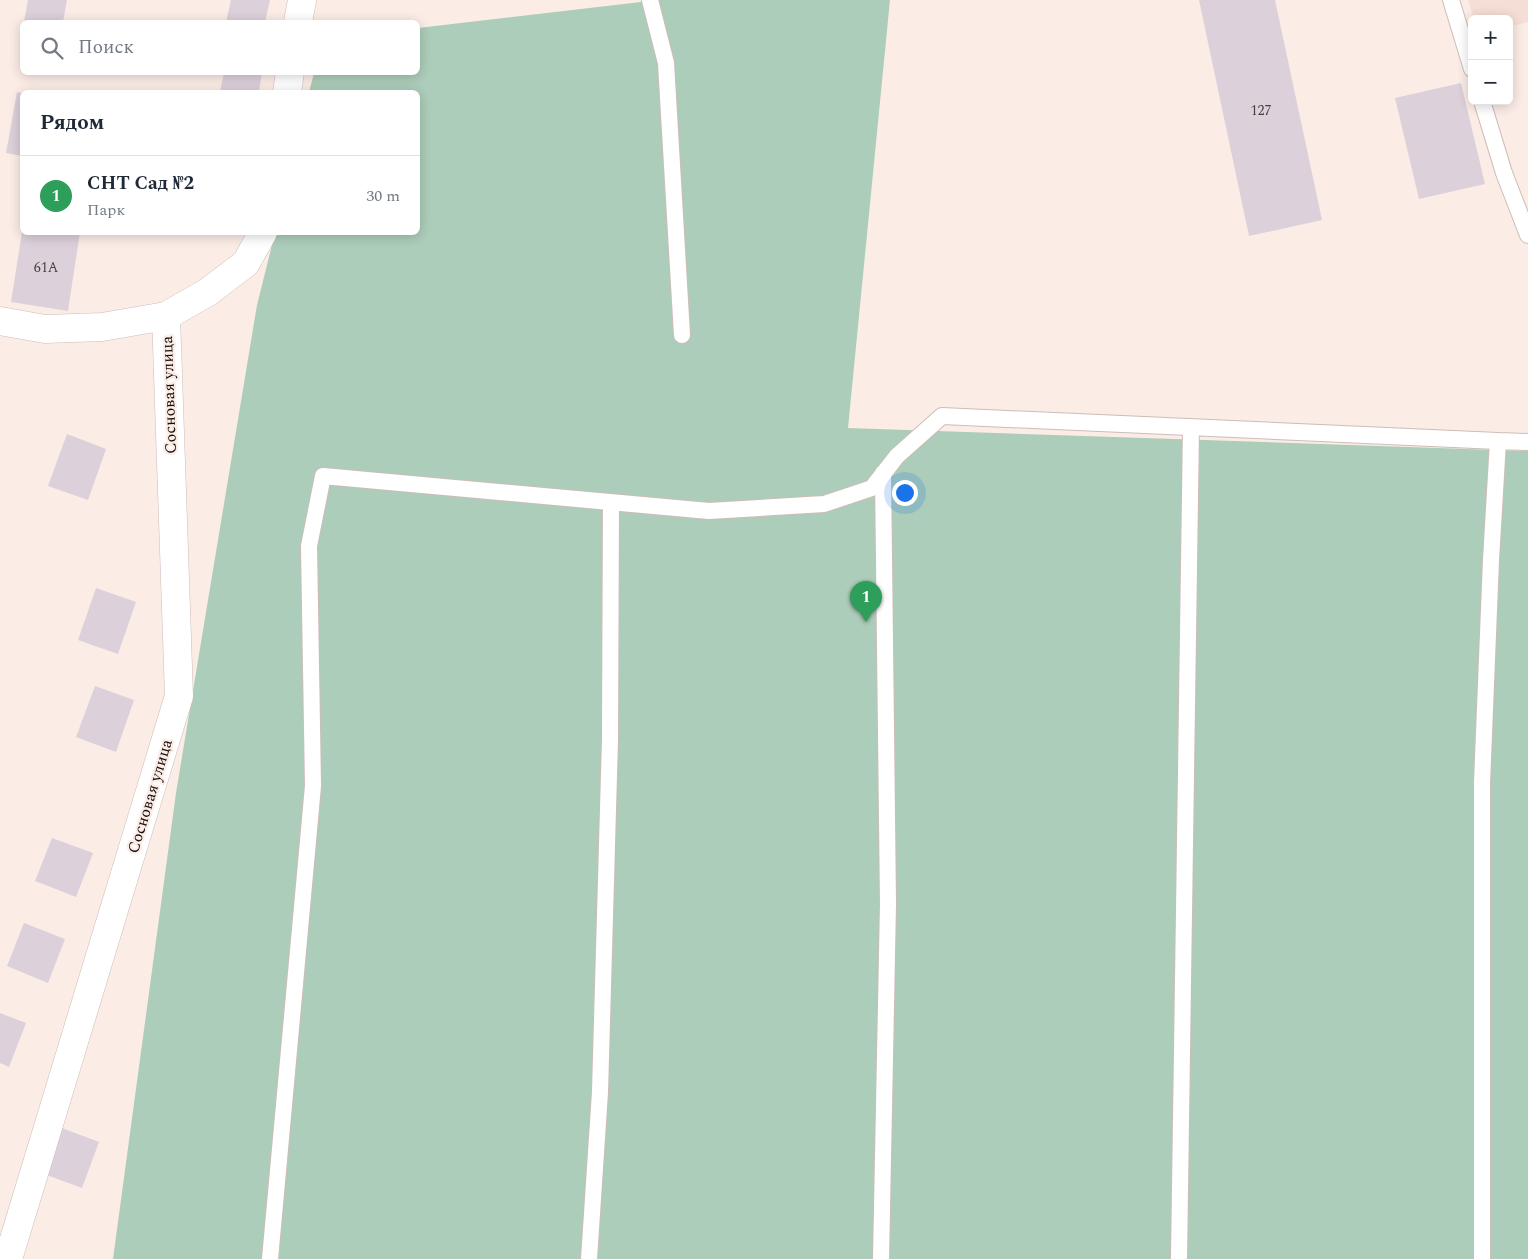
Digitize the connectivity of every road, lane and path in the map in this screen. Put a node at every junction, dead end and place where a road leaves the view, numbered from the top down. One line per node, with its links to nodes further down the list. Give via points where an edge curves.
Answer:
1 (302, 0): 4 (street)
2 (650, 0): 13 (lane, via 666,64)
3 (1451, 0): 5 (lane)
4 (298, 20)
5 (1469, 60)
6 (290, 75): 7 (street)
7 (287, 90)
8 (1483, 105): 10 (lane, via 1504,174)
9 (261, 235): 11 (street, via 246,263 208,292)
10 (1528, 235)
11 (166, 316): 12 (street, via 102,327 45,329); 19 (street, Сосновая улица, via 178,696)
12 (0, 321)
13 (682, 335)
14 (1190, 428): 15 (lane); 17 (lane, via 942,416); 23 (lane)
15 (1498, 441): 16 (lane); 24 (lane, via 1482,783)
16 (1528, 442)
17 (883, 473): 18 (lane, via 872,488 824,504 708,511); 22 (lane, via 888,904)
18 (611, 502): 20 (lane, via 323,476 309,546 313,786); 21 (lane, via 610,739 601,1082)
19 (8, 1259)
20 (270, 1259)
21 (589, 1259)
22 (881, 1259)
23 (1179, 1259)
24 (1482, 1259)

